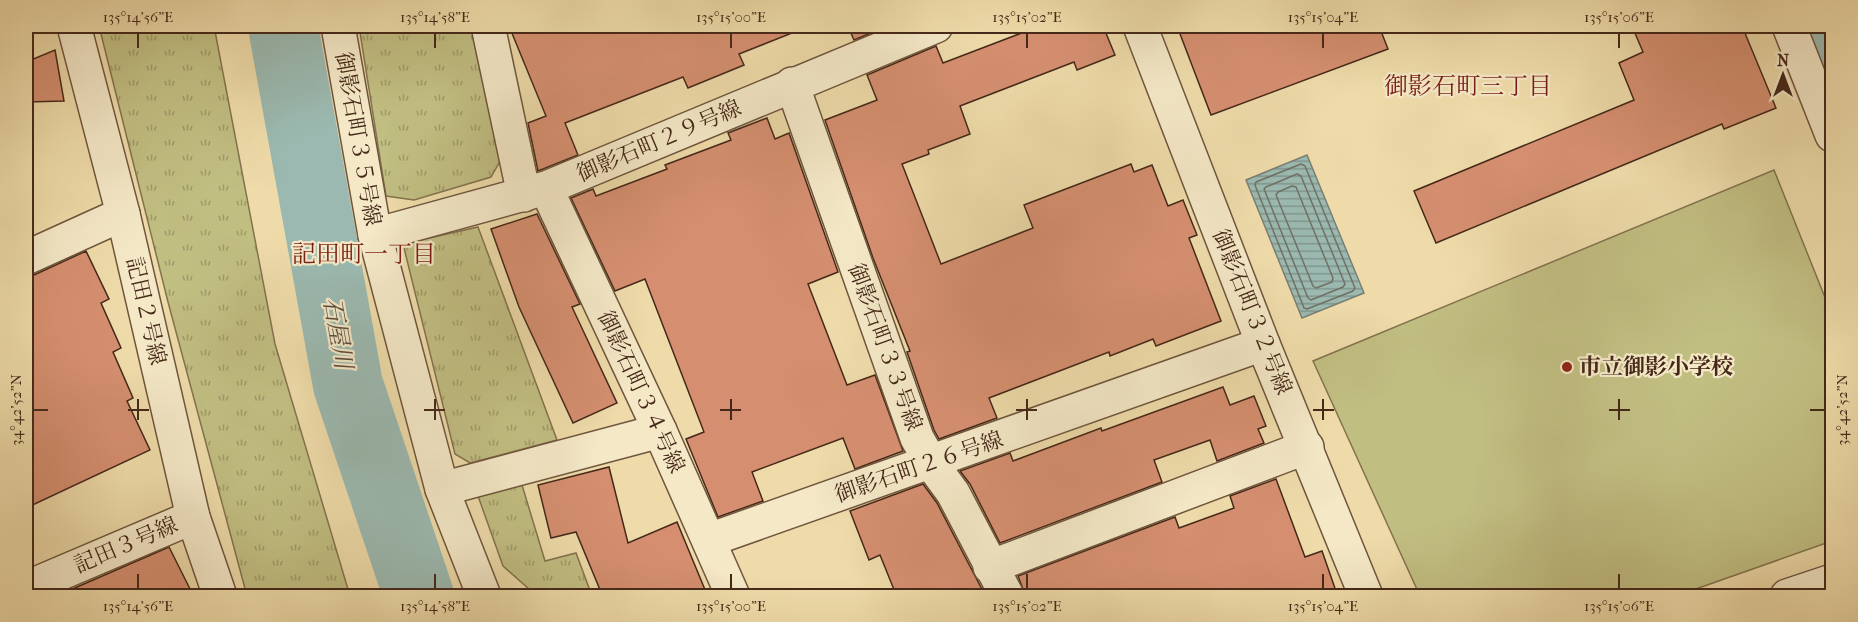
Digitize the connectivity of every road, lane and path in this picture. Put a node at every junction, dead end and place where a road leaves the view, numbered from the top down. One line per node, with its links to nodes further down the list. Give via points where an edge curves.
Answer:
1 (74, 26): 10 (street, 記田２号線)
2 (338, 26): 11 (street, 御影石町３５号線)
3 (488, 26): 9 (street, 御影石町３４号線)
4 (936, 26): 7 (street, 御影石町２９号線)
5 (1140, 26): 13 (street, 御影石町３２号線)
6 (1789, 26): 8 (street)
7 (792, 84): 9 (street, 御影石町２９号線); 16 (street, 御影石町３３号線, via 917,438)
8 (1833, 135)
9 (535, 192): 11 (street, 御影石町２９号線); 14 (street, 御影石町３４号線)
10 (123, 214): 12 (street); 18 (street, 記田２号線)
11 (375, 235): 17 (street, 御影石町３５号線)
12 (26, 258)
13 (1263, 344): 15 (street, 御影石町３２号線); 16 (street, 御影石町２６号線)
14 (660, 430): 17 (street); 19 (street, 御影石町３４号線)
15 (1307, 447): 20 (street); 27 (street, 御影石町３２号線)
16 (931, 463): 19 (street, 御影石町２６号線); 20 (street, 御影石町３３号線, via 952,493)
17 (442, 489): 24 (street, 御影石町３５号線)
18 (193, 517): 22 (street, 記田３号線); 23 (street, 記田２号線)
19 (709, 540): 25 (street, 御影石町３４号線)
20 (990, 567): 26 (street, 御影石町３３号線)
21 (1833, 580): 28 (street)
22 (26, 588)
23 (220, 597)
24 (484, 597)
25 (733, 597)
26 (1007, 597)
27 (1366, 597)
28 (1787, 597)

